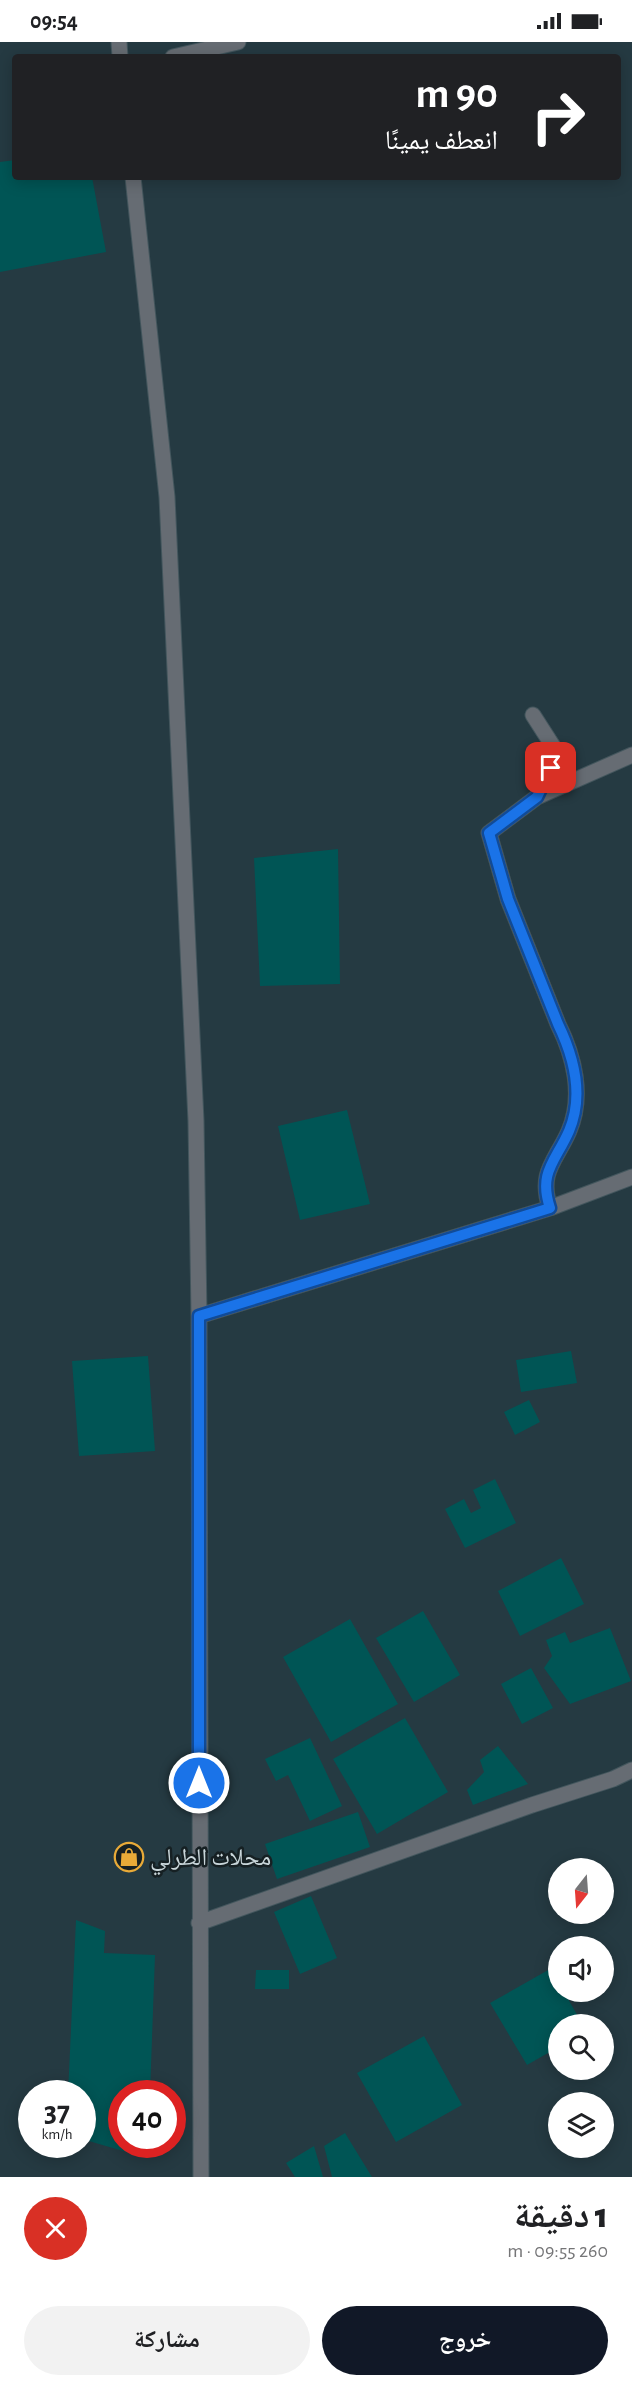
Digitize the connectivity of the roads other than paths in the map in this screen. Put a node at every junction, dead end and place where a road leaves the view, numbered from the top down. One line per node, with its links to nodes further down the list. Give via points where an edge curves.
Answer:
1 (238, 42): 2 (street)
2 (186, 54)
3 (133, 180): 9 (street, via 167,497 196,1121)
4 (533, 715): 6 (street, via 558,754)
5 (632, 755): 6 (street)
6 (537, 797): 8 (street, via 489,833 508,899 574,1066 572,1120 545,1180)
7 (632, 1177): 8 (street)
8 (550, 1208): 9 (street)
9 (199, 1316): 11 (street)
10 (632, 1770): 11 (street)
11 (199, 1923): 12 (street)
12 (201, 2177)

